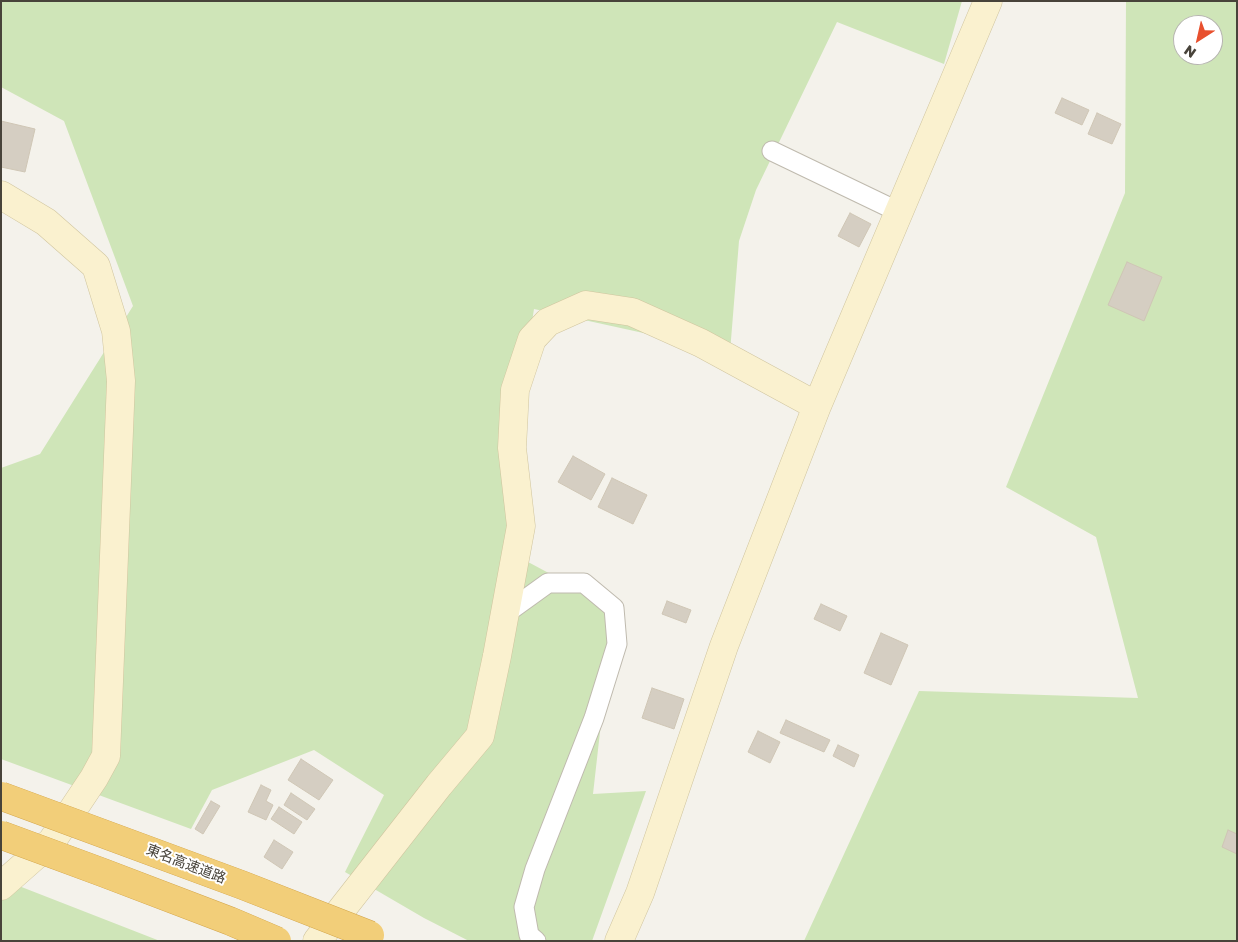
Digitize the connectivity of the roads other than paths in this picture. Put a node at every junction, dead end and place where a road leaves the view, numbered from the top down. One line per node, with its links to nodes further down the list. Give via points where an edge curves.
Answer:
1 (988, 1): 4 (street)
2 (772, 151): 4 (street)
3 (1, 195): 9 (street, via 46,222 96,266 116,331 121,381 106,756 52,841)
4 (898, 212): 5 (street)
5 (817, 406): 6 (street, via 701,343 632,312 586,306 548,322 532,339 515,390 512,448 521,526); 14 (street, via 724,646 640,893)
6 (505, 614): 12 (street, via 480,736); 13 (street, via 548,583 584,583 614,608 617,644 594,718 535,869 524,908 529,935)
7 (1, 796): 10 (highway, 東名高速道路, bridge)
8 (1, 835): 11 (highway, bridge)
9 (1, 886)
10 (370, 935)
11 (277, 941)
12 (317, 941)
13 (536, 941)
14 (619, 941)

